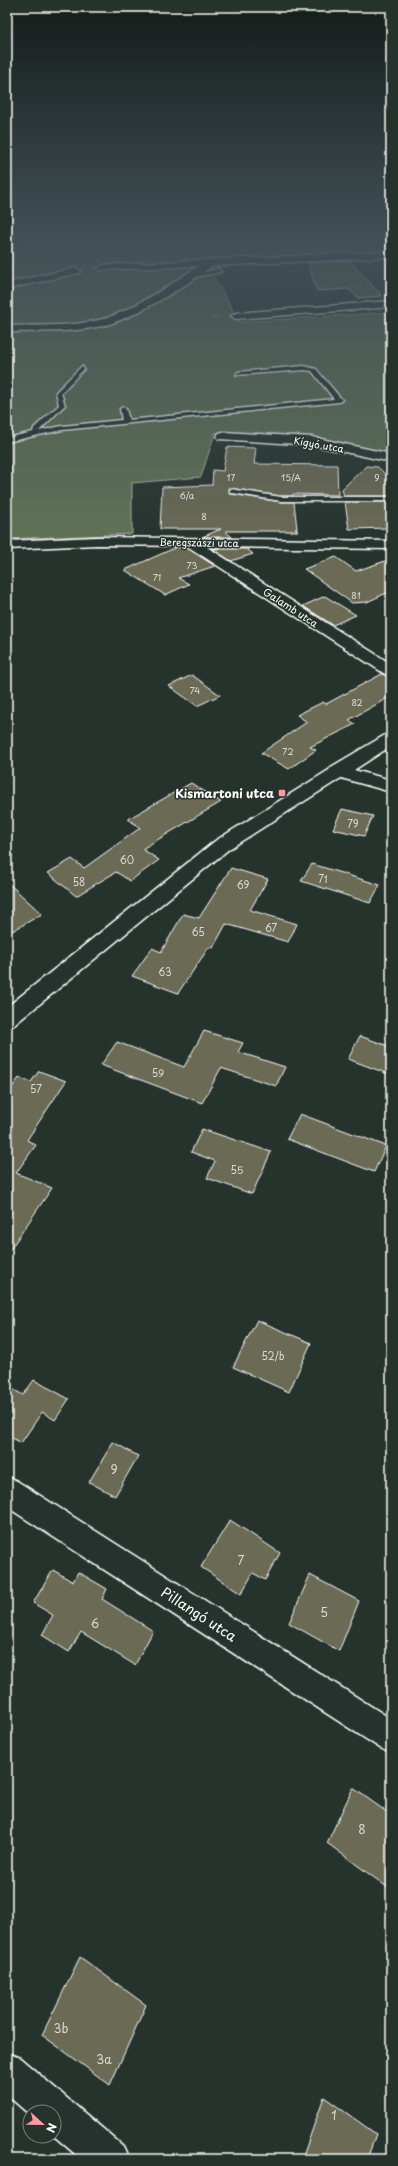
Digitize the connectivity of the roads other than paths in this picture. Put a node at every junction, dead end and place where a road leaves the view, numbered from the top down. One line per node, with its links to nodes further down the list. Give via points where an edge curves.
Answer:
1 (82, 368): 5 (lane, via 58,393 62,405 36,429)
2 (238, 374): 4 (lane, via 304,368 314,370 338,400)
3 (123, 409): 4 (lane)
4 (126, 422): 5 (lane)
5 (36, 433): 7 (lane)
6 (223, 436): 8 (street, Kígyó utca, via 312,441)
7 (7, 440)
8 (391, 458)
9 (233, 491): 10 (lane, via 281,499)
10 (391, 499)
11 (190, 542): 12 (street, Beregszászi utca, via 97,541); 13 (street, Beregszászi utca); 14 (street, Galamb utca)
12 (7, 545)
13 (391, 545)
14 (391, 671)
15 (391, 739): 16 (street)
16 (337, 771): 17 (street); 18 (street, via 222,844)
17 (391, 786)
18 (7, 1019)
19 (7, 1491): 20 (street, Pillangó utca)
20 (391, 1737)
21 (7, 2071): 22 (street)
22 (110, 2159)

